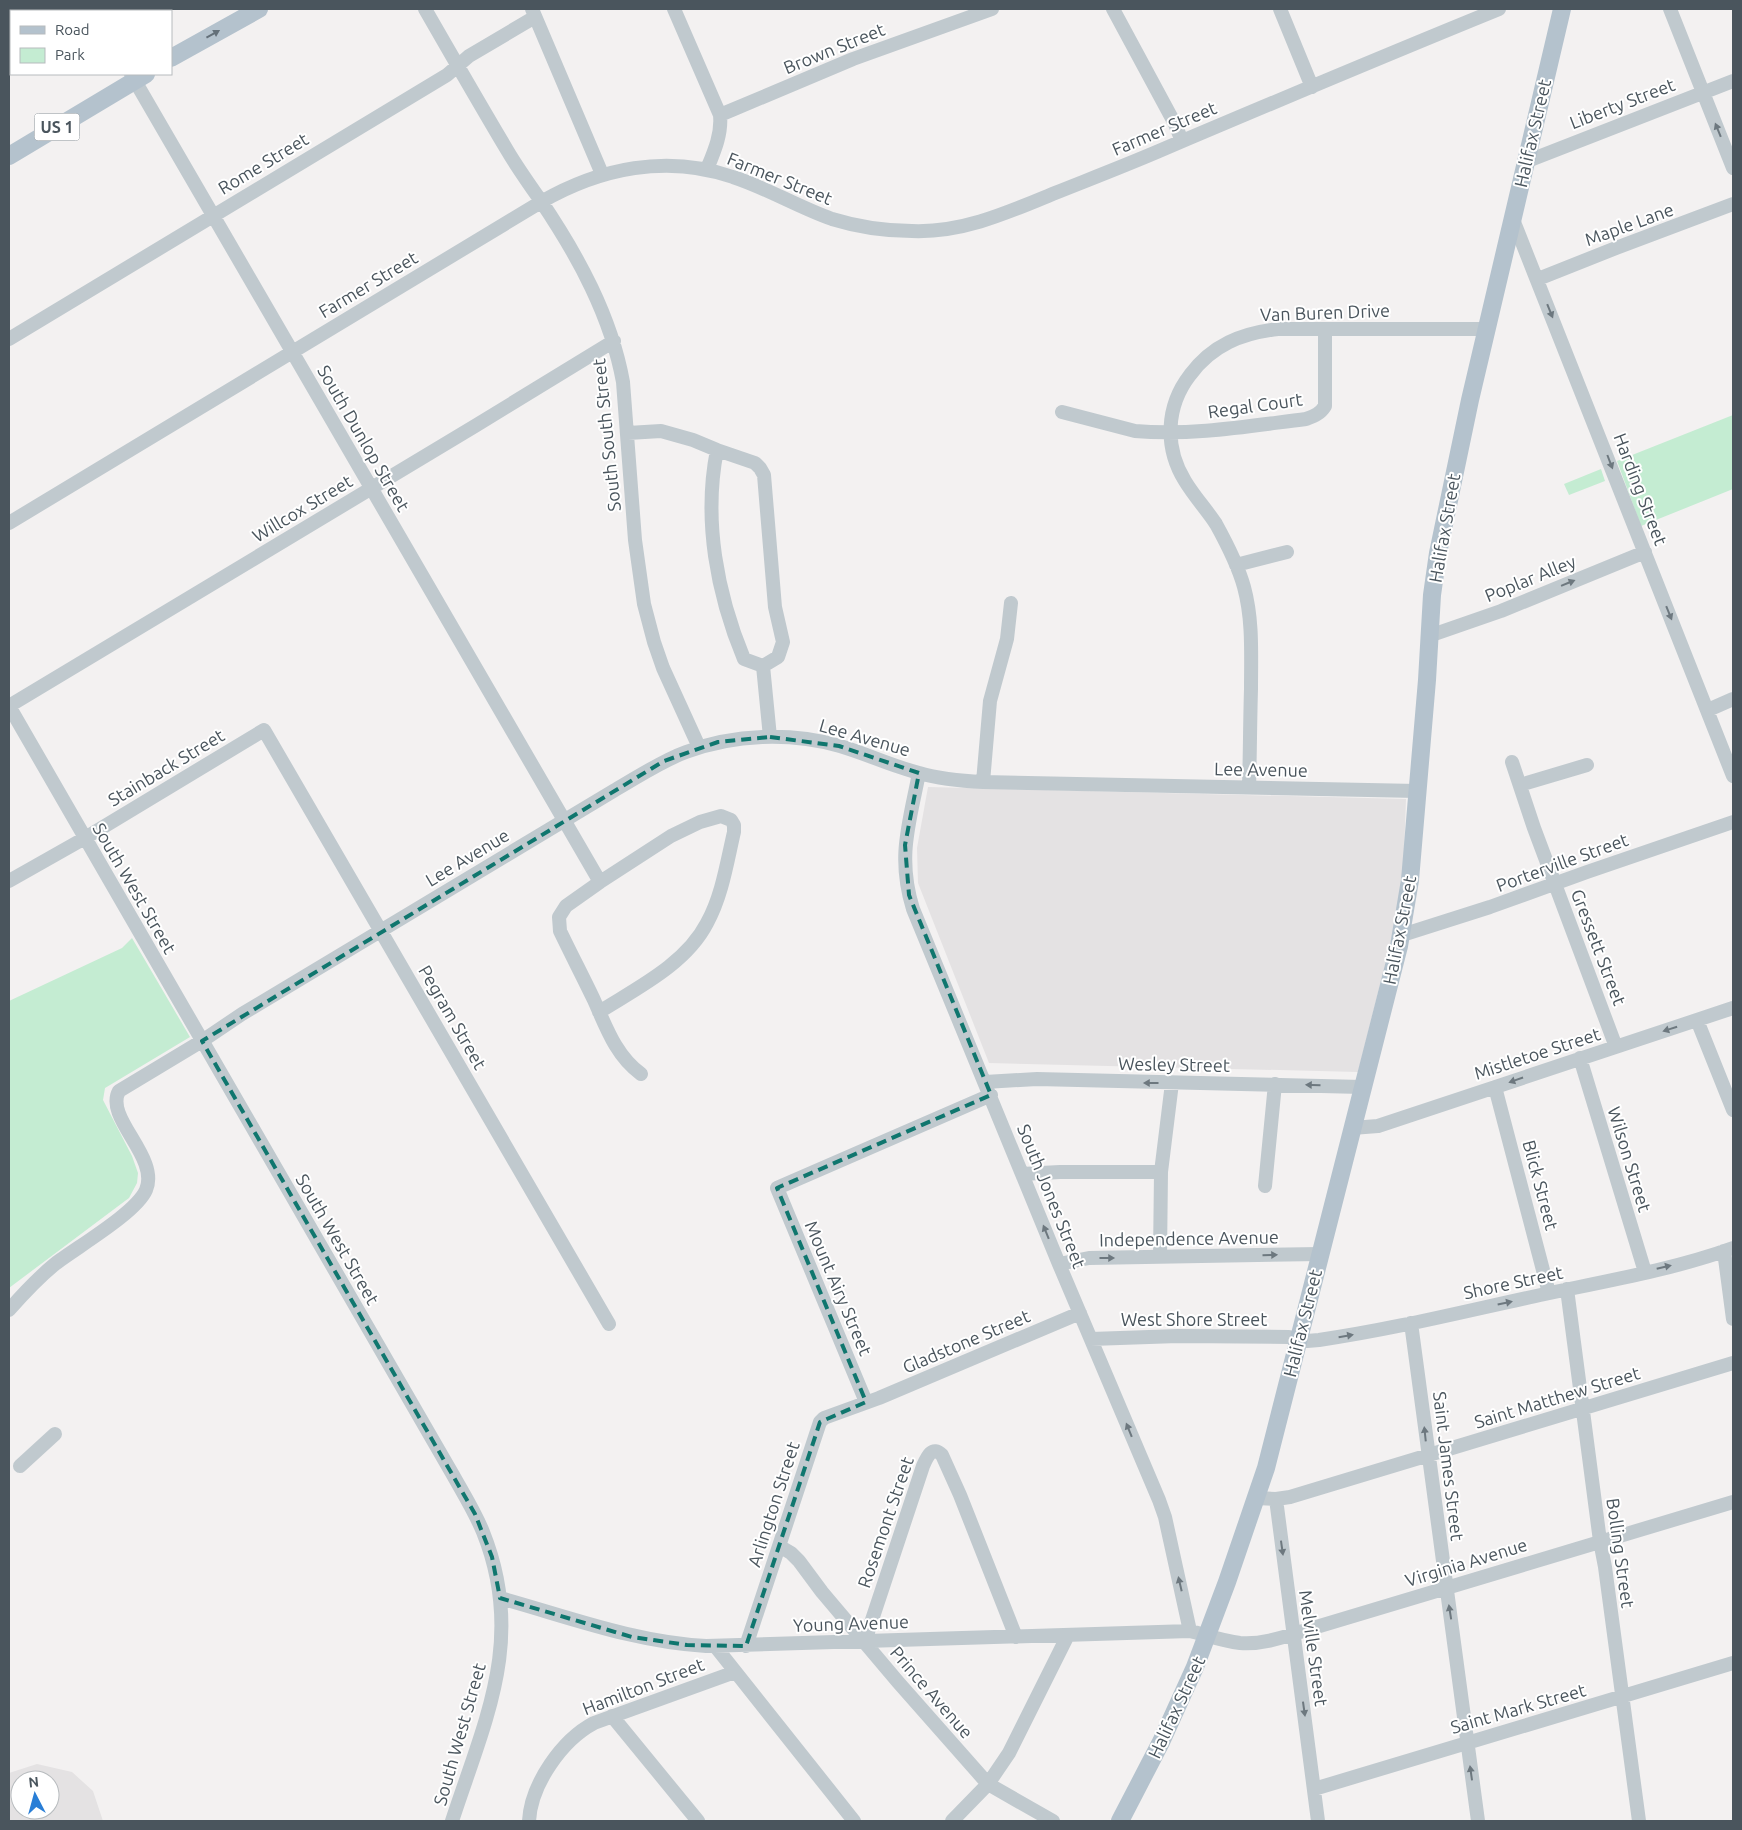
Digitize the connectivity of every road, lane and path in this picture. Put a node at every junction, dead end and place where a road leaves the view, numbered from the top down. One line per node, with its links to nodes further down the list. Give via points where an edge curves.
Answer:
1 (259, 9): 11 (main road, one-way to 1)
2 (425, 9): 12 (street, South South Street)
3 (674, 9): 17 (street)
4 (992, 9): 17 (street, Brown Street, via 853,59)
5 (1113, 9): 18 (street, via 1176,124)
6 (1280, 9): 15 (street)
7 (1499, 9): 15 (street, Farmer Street)
8 (1562, 9): 20 (main road, Halifax Street)
9 (1670, 9): 16 (street)
10 (534, 13): 12 (street, Rome Street); 23 (street)
11 (172, 57)
12 (458, 65): 24 (street, South South Street, via 507,151); 26 (street, Rome Street, via 447,75)
13 (137, 76): 19 (main road, US 1); 26 (street, South Dunlop Street)
14 (1733, 81): 16 (street, Liberty Street)
15 (1312, 87): 18 (street, Farmer Street)
16 (1703, 92): 20 (street, Liberty Street); 21 (street, one-way to 16)
17 (720, 115): 22 (street, via 719,134)
18 (1182, 141): 22 (street, Farmer Street, via 1000,215 951,229 921,232 894,231 829,218 738,178)
19 (9, 156)
20 (1525, 162): 27 (main road, Halifax Street)
21 (1733, 168)
22 (707, 169): 23 (street, Farmer Street, via 663,165)
23 (602, 174): 24 (street, Farmer Street)
24 (541, 202): 32 (street, South South Street, via 584,272); 33 (street, Farmer Street)
25 (1733, 204): 28 (street, Maple Lane)
26 (212, 216): 31 (street, Rome Street); 33 (street, South Dunlop Street)
27 (1512, 217): 28 (street, Harding Street); 30 (main road, Halifax Street)
28 (1538, 279): 41 (street, Harding Street, one-way to 41)
29 (1325, 329): 30 (street, Van Buren Drive); 35 (street, Van Buren Drive, via 1261,331 1219,346 1193,371 1178,394); 35 (street, Regal Court, via 1325,403 1315,416 1207,431)
30 (1486, 329): 44 (main road, Halifax Street, via 1442,528)
31 (9, 339)
32 (614, 341): 36 (street, South South Street, via 623,382); 38 (street, Willcox Street)
33 (292, 352): 38 (street, South Dunlop Street); 39 (street, Farmer Street)
34 (1062, 412): 35 (street, Regal Court, via 1135,431)
35 (1170, 432): 42 (street, Van Buren Drive, via 1170,444 1180,473 1215,523)
36 (628, 433): 37 (street, via 661,431); 51 (street, South South Street, via 644,604 663,668)
37 (717, 450): 45 (street, via 711,514 719,583 744,659); 45 (street, via 755,463 764,475 775,607 783,642 778,658)
38 (371, 488): 47 (street, Willcox Street); 60 (street, South Dunlop Street)
39 (9, 522)
40 (1287, 552): 42 (street)
41 (1645, 552): 44 (street, Poplar Alley, one-way to 41); 48 (street, Harding Street, one-way to 48)
42 (1236, 565): 58 (street, Van Buren Drive, via 1251,631)
43 (1011, 603): 56 (street, via 1007,639 990,701)
44 (1429, 636): 59 (main road, Halifax Street)
45 (763, 666): 50 (street)
46 (1733, 699): 48 (street)
47 (9, 706): 62 (street, South West Street)
48 (1708, 710): 55 (street, Harding Street)
49 (264, 730): 62 (street, Stainback Street); 66 (street, Pegram Street)
50 (770, 737): 51 (street, Lee Avenue, via 737,739); 54 (street, Lee Avenue, via 839,746)
51 (699, 747): 60 (street, Lee Avenue, via 664,761)
52 (1512, 762): 57 (street, Gressett Street)
53 (1587, 765): 57 (street)
54 (918, 773): 56 (street, Lee Avenue); 79 (street, South Jones Street, via 905,845 909,895)
55 (1733, 776)
56 (984, 782): 58 (street, Lee Avenue)
57 (1520, 785): 65 (street, Gressett Street)
58 (1249, 787): 59 (street, Lee Avenue)
59 (1417, 791): 67 (main road, Halifax Street)
60 (565, 820): 64 (street, South Dunlop Street); 66 (street, Lee Avenue)
61 (1733, 822): 65 (street, Porterville Street)
62 (85, 838): 63 (street, Stainback Street); 71 (street, South West Street)
63 (9, 881)
64 (600, 882): 69 (street, via 566,906 559,917 560,931); 69 (street, via 684,829 721,816 727,817 734,825 714,908 691,947 670,965)
65 (1555, 883): 67 (street, Porterville Street); 72 (street, Gressett Street)
66 (381, 931): 71 (street, Lee Avenue); 97 (street, Pegram Street)
67 (1402, 934): 77 (main road, Halifax Street)
68 (1733, 1008): 70 (street, Mistletoe Street)
69 (599, 1012): 74 (street, via 624,1060)
70 (1697, 1020): 72 (street, Mistletoe Street, one-way to 72); 80 (street)
71 (202, 1041): 93 (street, Lee Avenue, via 126,1086 116,1097 117,1110 146,1165 148,1180 143,1195 133,1207 41,1276); 112 (street, South West Street, via 475,1514 492,1558)
72 (1616, 1047): 73 (street, Mistletoe Street)
73 (1580, 1058): 78 (street, Mistletoe Street, one-way to 78); 90 (street, Wilson Street)
74 (641, 1074)
75 (1172, 1083): 76 (street, Wesley Street); 79 (street, Wesley Street, one-way to 79, via 1037,1079); 82 (street)
76 (1274, 1084): 77 (street, Wesley Street, one-way to 76); 84 (street)
77 (1362, 1086): 81 (main road, Halifax Street)
78 (1495, 1087): 81 (street, Mistletoe Street, via 1378,1126); 92 (street, Blick Street)
79 (988, 1088): 83 (street, South Jones Street); 85 (street, Wesley Street)
80 (1733, 1110)
81 (1352, 1128): 87 (main road, Halifax Street)
82 (1161, 1172): 83 (street); 88 (street)
83 (1022, 1174): 89 (street, South Jones Street, one-way to 83)
84 (1264, 1186)
85 (778, 1188): 101 (street, Mount Airy Street)
86 (1729, 1250): 90 (street, Shore Street, one-way to 86); 95 (street)
87 (1320, 1254): 88 (street, Independence Avenue, one-way to 87); 99 (main road, Halifax Street)
88 (1160, 1257): 89 (street, Independence Avenue, one-way to 88, via 1089,1258)
89 (1059, 1264): 94 (street, South Jones Street)
90 (1645, 1272): 91 (street, Shore Street)
91 (1567, 1290): 92 (street, Shore Street); 102 (street, Bolling Street)
92 (1548, 1293): 96 (street, Shore Street, one-way to 92)
93 (9, 1310)
94 (1080, 1313): 98 (street, South Jones Street); 101 (street, Gladstone Street)
95 (1733, 1319)
96 (1411, 1323): 99 (street, Shore Street, one-way to 96, via 1319,1340); 104 (street, Saint James Street, one-way to 96)
97 (609, 1324)
98 (1090, 1339): 99 (street, West Shore Street, via 1178,1336); 113 (street, South Jones Street, one-way to 98, via 1165,1517)
99 (1298, 1339): 106 (main road, Halifax Street)
100 (1733, 1363): 102 (street, Saint Matthew Street)
101 (866, 1402): 110 (street, Arlington Street, via 820,1422)
102 (1583, 1408): 104 (street, Saint Matthew Street); 109 (street, Bolling Street)
103 (55, 1434): 105 (street)
104 (1428, 1455): 107 (street, Saint Matthew Street); 111 (street, Saint James Street)
105 (20, 1466)
106 (1256, 1498): 107 (street); 116 (main road, Halifax Street)
107 (1276, 1499): 114 (street, Melville Street, one-way to 114)
108 (1733, 1502): 109 (street, Virginia Avenue)
109 (1600, 1541): 111 (street, Virginia Avenue); 123 (street, Bolling Street)
110 (779, 1546): 118 (street, Prince Avenue, via 799,1560); 120 (street, Arlington Street)
111 (1446, 1588): 114 (street, Virginia Avenue); 125 (street, Saint James Street, one-way to 111)
112 (500, 1598): 119 (street, Young Avenue, via 641,1638); 128 (street, South West Street, via 502,1638 498,1672)
113 (1190, 1631): 115 (street, Young Avenue); 116 (street, Young Avenue)
114 (1294, 1634): 116 (street, Virginia Avenue, via 1254,1643); 127 (street, Melville Street, one-way to 127)
115 (1068, 1635): 117 (street, Young Avenue); 126 (street, via 1008,1753)
116 (1208, 1636): 134 (main road, Halifax Street, via 1183,1696)
117 (1016, 1637): 118 (street, Young Avenue); 118 (street, Rosemont Street, via 952,1478 940,1453 932,1451 928,1454)
118 (865, 1641): 120 (street, Young Avenue); 126 (street, Prince Avenue)
119 (714, 1646): 120 (street, Young Avenue); 122 (street)
120 (746, 1646)
121 (1733, 1663): 123 (street, Saint Mark Street)
122 (735, 1672): 124 (street, Hamilton Street); 131 (street)
123 (1622, 1697): 125 (street, Saint Mark Street); 137 (street, Bolling Street)
124 (612, 1716): 129 (street, Hamilton Street, via 582,1729 563,1746 536,1791); 130 (street)
125 (1467, 1743): 127 (street, Saint Mark Street); 136 (street, Saint James Street, one-way to 125)
126 (988, 1784): 132 (street); 133 (street, Prince Avenue)
127 (1314, 1789): 135 (street, Melville Street)
128 (452, 1821)
129 (529, 1821)
130 (698, 1821)
131 (854, 1821)
132 (952, 1821)
133 (1053, 1821)
134 (1120, 1821)
135 (1318, 1821)
136 (1478, 1821)
137 (1639, 1821)

